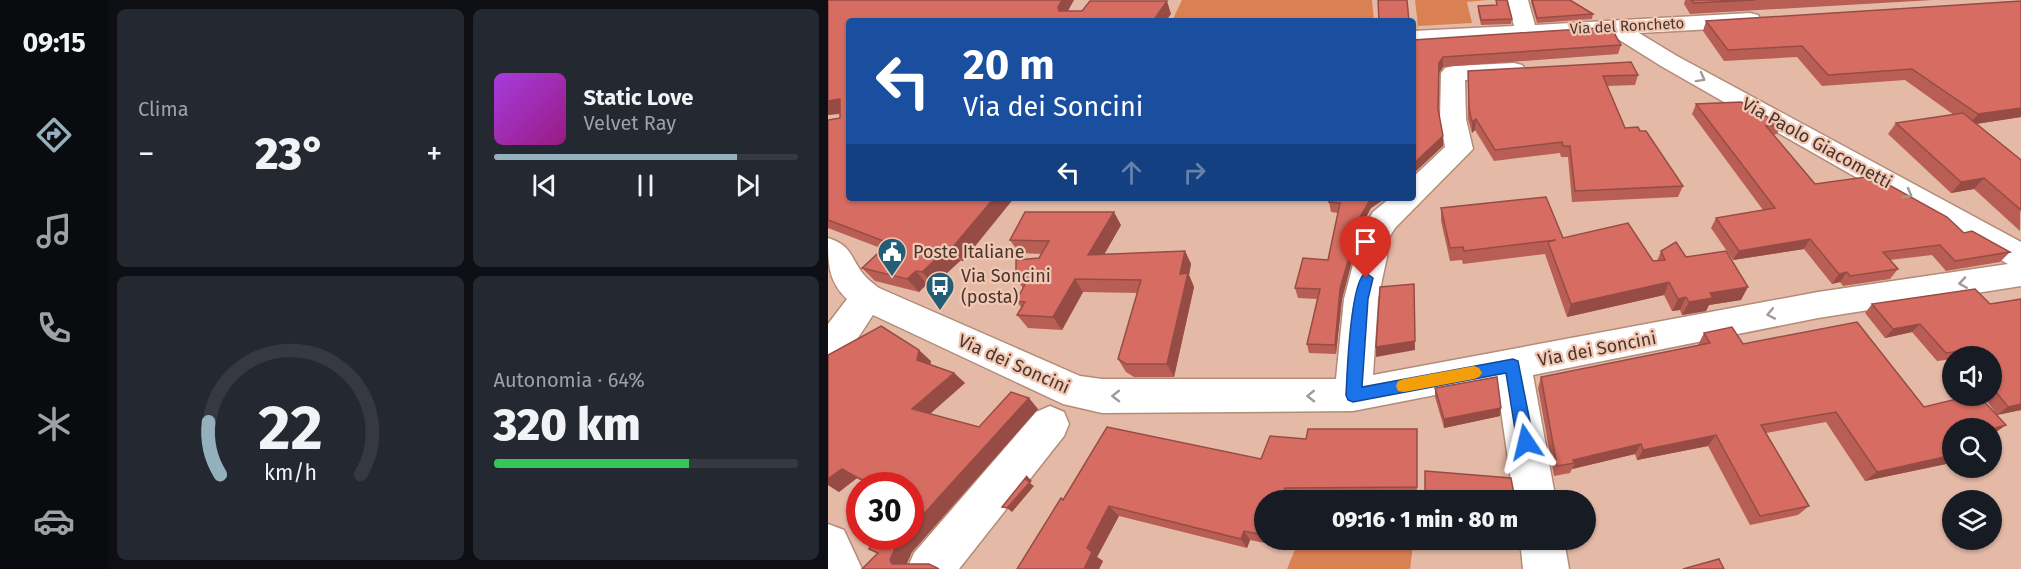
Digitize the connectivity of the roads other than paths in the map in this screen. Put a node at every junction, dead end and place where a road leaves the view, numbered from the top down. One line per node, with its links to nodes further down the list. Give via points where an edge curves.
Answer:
1 (1518, 0): 4 (street)
2 (1775, 19): 3 (street, Via del Roncheto)
3 (1614, 27): 4 (street, Via del Roncheto); 6 (street, Via Paolo Giacometti)
4 (1526, 31): 5 (street, Via del Roncheto)
5 (1416, 38)
6 (1670, 61): 7 (street); 12 (street, Via Paolo Giacometti, one-way to 12)
7 (1635, 63)
8 (1533, 69): 9 (street, via 1453,74 1453,119 1459,149)
9 (1416, 191)
10 (1405, 201): 17 (street, via 1383,220 1371,241 1361,299)
11 (828, 250): 14 (street, Via dei Soncini, via 840,261 852,284)
12 (2021, 256)
13 (2021, 274): 16 (street, Via dei Soncini, one-way to 16, via 1818,305)
14 (867, 297): 15 (street); 17 (street, Via dei Soncini, one-way to 14, via 1102,396 1076,392)
15 (828, 348)
16 (1513, 366): 17 (street, Via dei Soncini); 19 (street)
17 (1353, 395)
18 (1050, 424): 23 (street)
19 (1533, 490)
20 (828, 546): 22 (street)
21 (1543, 550): 24 (street)
22 (838, 569)
23 (930, 569)
24 (1546, 569)

